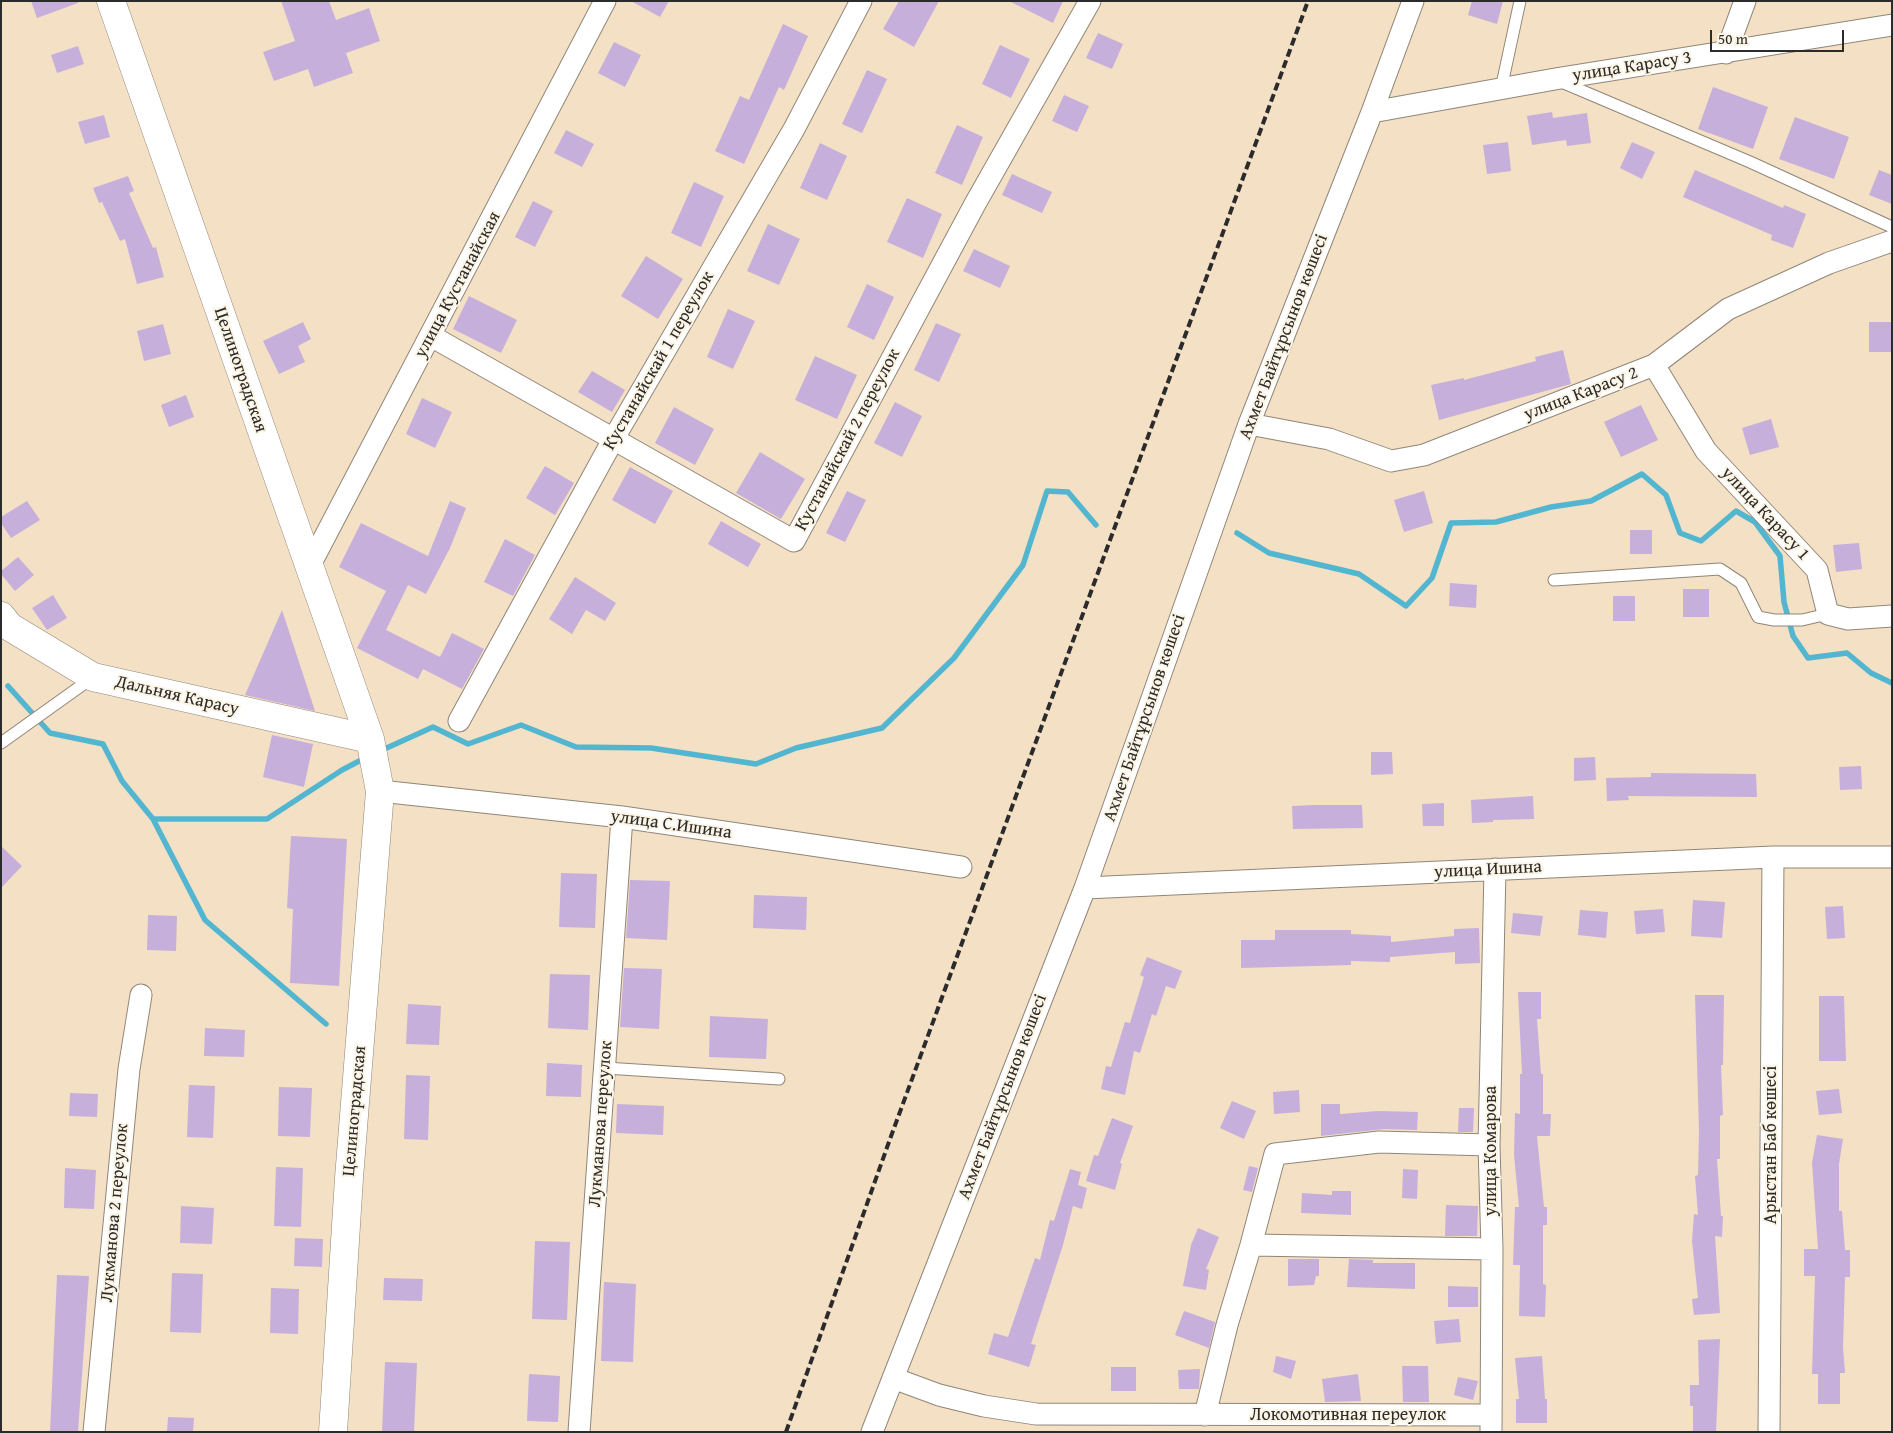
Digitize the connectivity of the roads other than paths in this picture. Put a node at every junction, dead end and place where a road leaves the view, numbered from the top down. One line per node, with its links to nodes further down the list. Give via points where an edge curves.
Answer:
1 (111, 1): 19 (street, Целиноградская)
2 (605, 1): 15 (street, улица Кустанайская)
3 (861, 1): 18 (street, Кустанайскай 1 переулок, via 794,129)
4 (1090, 1): 18 (street, Кустанайскай 2 переулок, via 975,204 794,541)
5 (1413, 1): 12 (street, Ахмет Байтұрсынов көшесі)
6 (1520, 1): 11 (lane)
7 (1745, 1): 9 (street)
8 (1892, 25): 9 (street, улица Карасу 3)
9 (1726, 53): 10 (street, улица Карасу 3)
10 (1555, 79): 11 (street, улица Карасу 3); 13 (lane, via 1750,162)
11 (1501, 89): 12 (street, улица Карасу 3)
12 (1372, 112): 17 (street, Ахмет Байтұрсынов көшесі)
13 (1892, 228)
14 (1892, 241): 16 (street, улица Карасу 2, via 1829,263 1728,309)
15 (431, 336): 18 (street, Кустанайскай 2 переулок); 19 (street, улица Кустанайская)
16 (1654, 365): 17 (street, улица Карасу 2, via 1424,456 1391,461 1329,439); 21 (street, улица Карасу 1, via 1706,451 1817,570)
17 (1249, 424): 34 (street, Ахмет Байтұрсынов көшесі)
18 (614, 438): 25 (street, Кустанайскай 1 переулок)
19 (309, 567): 26 (street, Целиноградская)
20 (1554, 580): 21 (lane, via 1720,569 1741,583 1758,617 1802,620)
21 (1828, 614): 23 (street, via 1848,619)
22 (1, 616): 24 (street, Дальняя Карасу, via 10,627)
23 (1892, 616)
24 (94, 677): 26 (street, Дальняя Карасу); 27 (lane)
25 (459, 721)
26 (370, 738): 28 (street, Целиноградская)
27 (3, 742)
28 (380, 791): 29 (street, улица С.Ишина); 45 (street, Целиноградская)
29 (622, 817): 32 (street, улица С.Ишина); 36 (street, Лукманова переулок)
30 (1892, 857): 31 (street, улица Ишина)
31 (1773, 858): 33 (street, улица Ишина); 48 (street, Арыстан Баб көшесі)
32 (961, 867)
33 (1495, 870): 34 (street, улица Ишина); 38 (street, улица Комарова)
34 (1085, 888): 41 (street, Ахмет Байтұрсынов көшесі)
35 (141, 995): 44 (street, Лукманова 2 переулок, via 129,1069)
36 (605, 1068): 37 (lane); 46 (street, Лукманова переулок)
37 (779, 1079)
38 (1489, 1145): 39 (street, via 1379,1142 1275,1154); 40 (street, улица Комарова)
39 (1251, 1245): 40 (street); 42 (street)
40 (1492, 1249): 43 (street, улица Комарова)
41 (893, 1378): 42 (street, Локомотивная переулок, via 939,1395 1036,1414); 47 (street, Ахмет Байтұрсынов көшесі)
42 (1205, 1415): 43 (street, Локомотивная переулок)
43 (1491, 1423)
44 (94, 1432)
45 (333, 1432)
46 (579, 1432)
47 (872, 1432)
48 (1769, 1432)

